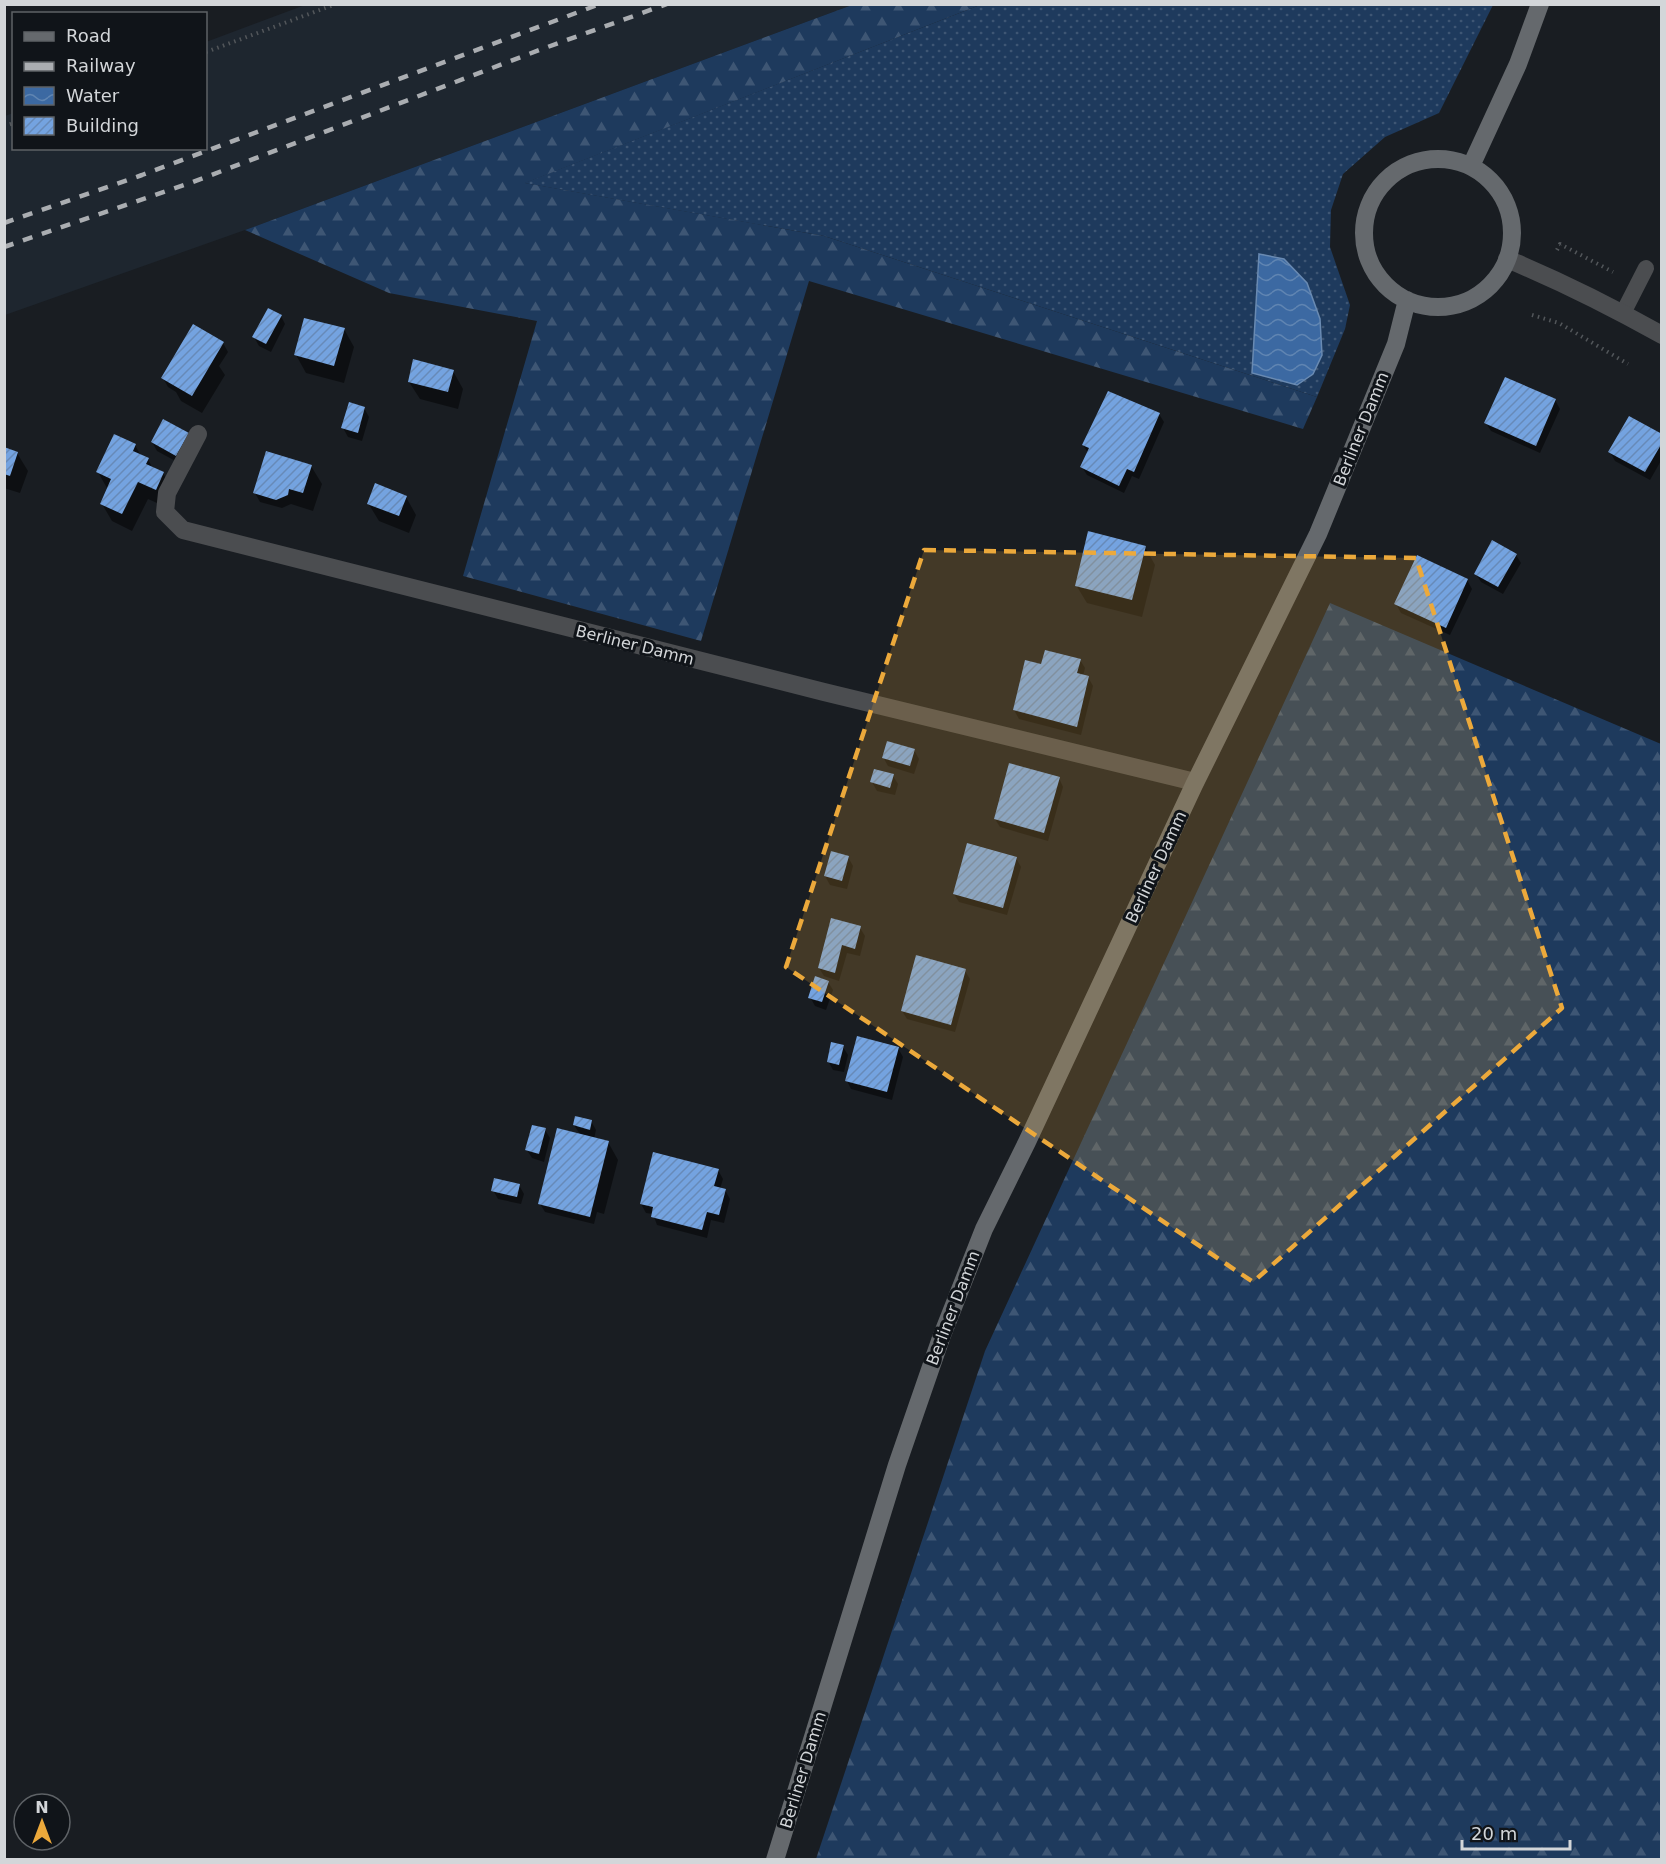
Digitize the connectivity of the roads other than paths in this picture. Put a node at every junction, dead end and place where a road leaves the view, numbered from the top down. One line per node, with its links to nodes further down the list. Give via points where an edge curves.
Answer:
1 (1540, 4): 2 (main road, via 1518,64)
2 (1471, 166): 3 (main road, via 1496,186 1505,200 1511,217 1512,241); 5 (main road, via 1449,159 1423,160 1402,168 1379,188 1367,210 1364,237 1368,256 1389,288)
3 (1507, 259): 5 (main road, via 1496,279 1465,302 1427,306); 6 (street)
4 (1646, 268): 6 (lane)
5 (1407, 300): 9 (main road, Berliner Damm, via 1396,344 1318,534)
6 (1623, 313): 7 (street)
7 (1662, 335)
8 (198, 434): 9 (street, Berliner Damm, via 168,493 165,512 183,530)
9 (1196, 782): 10 (main road, Berliner Damm, via 984,1229 945,1327 893,1476)
10 (775, 1860)

